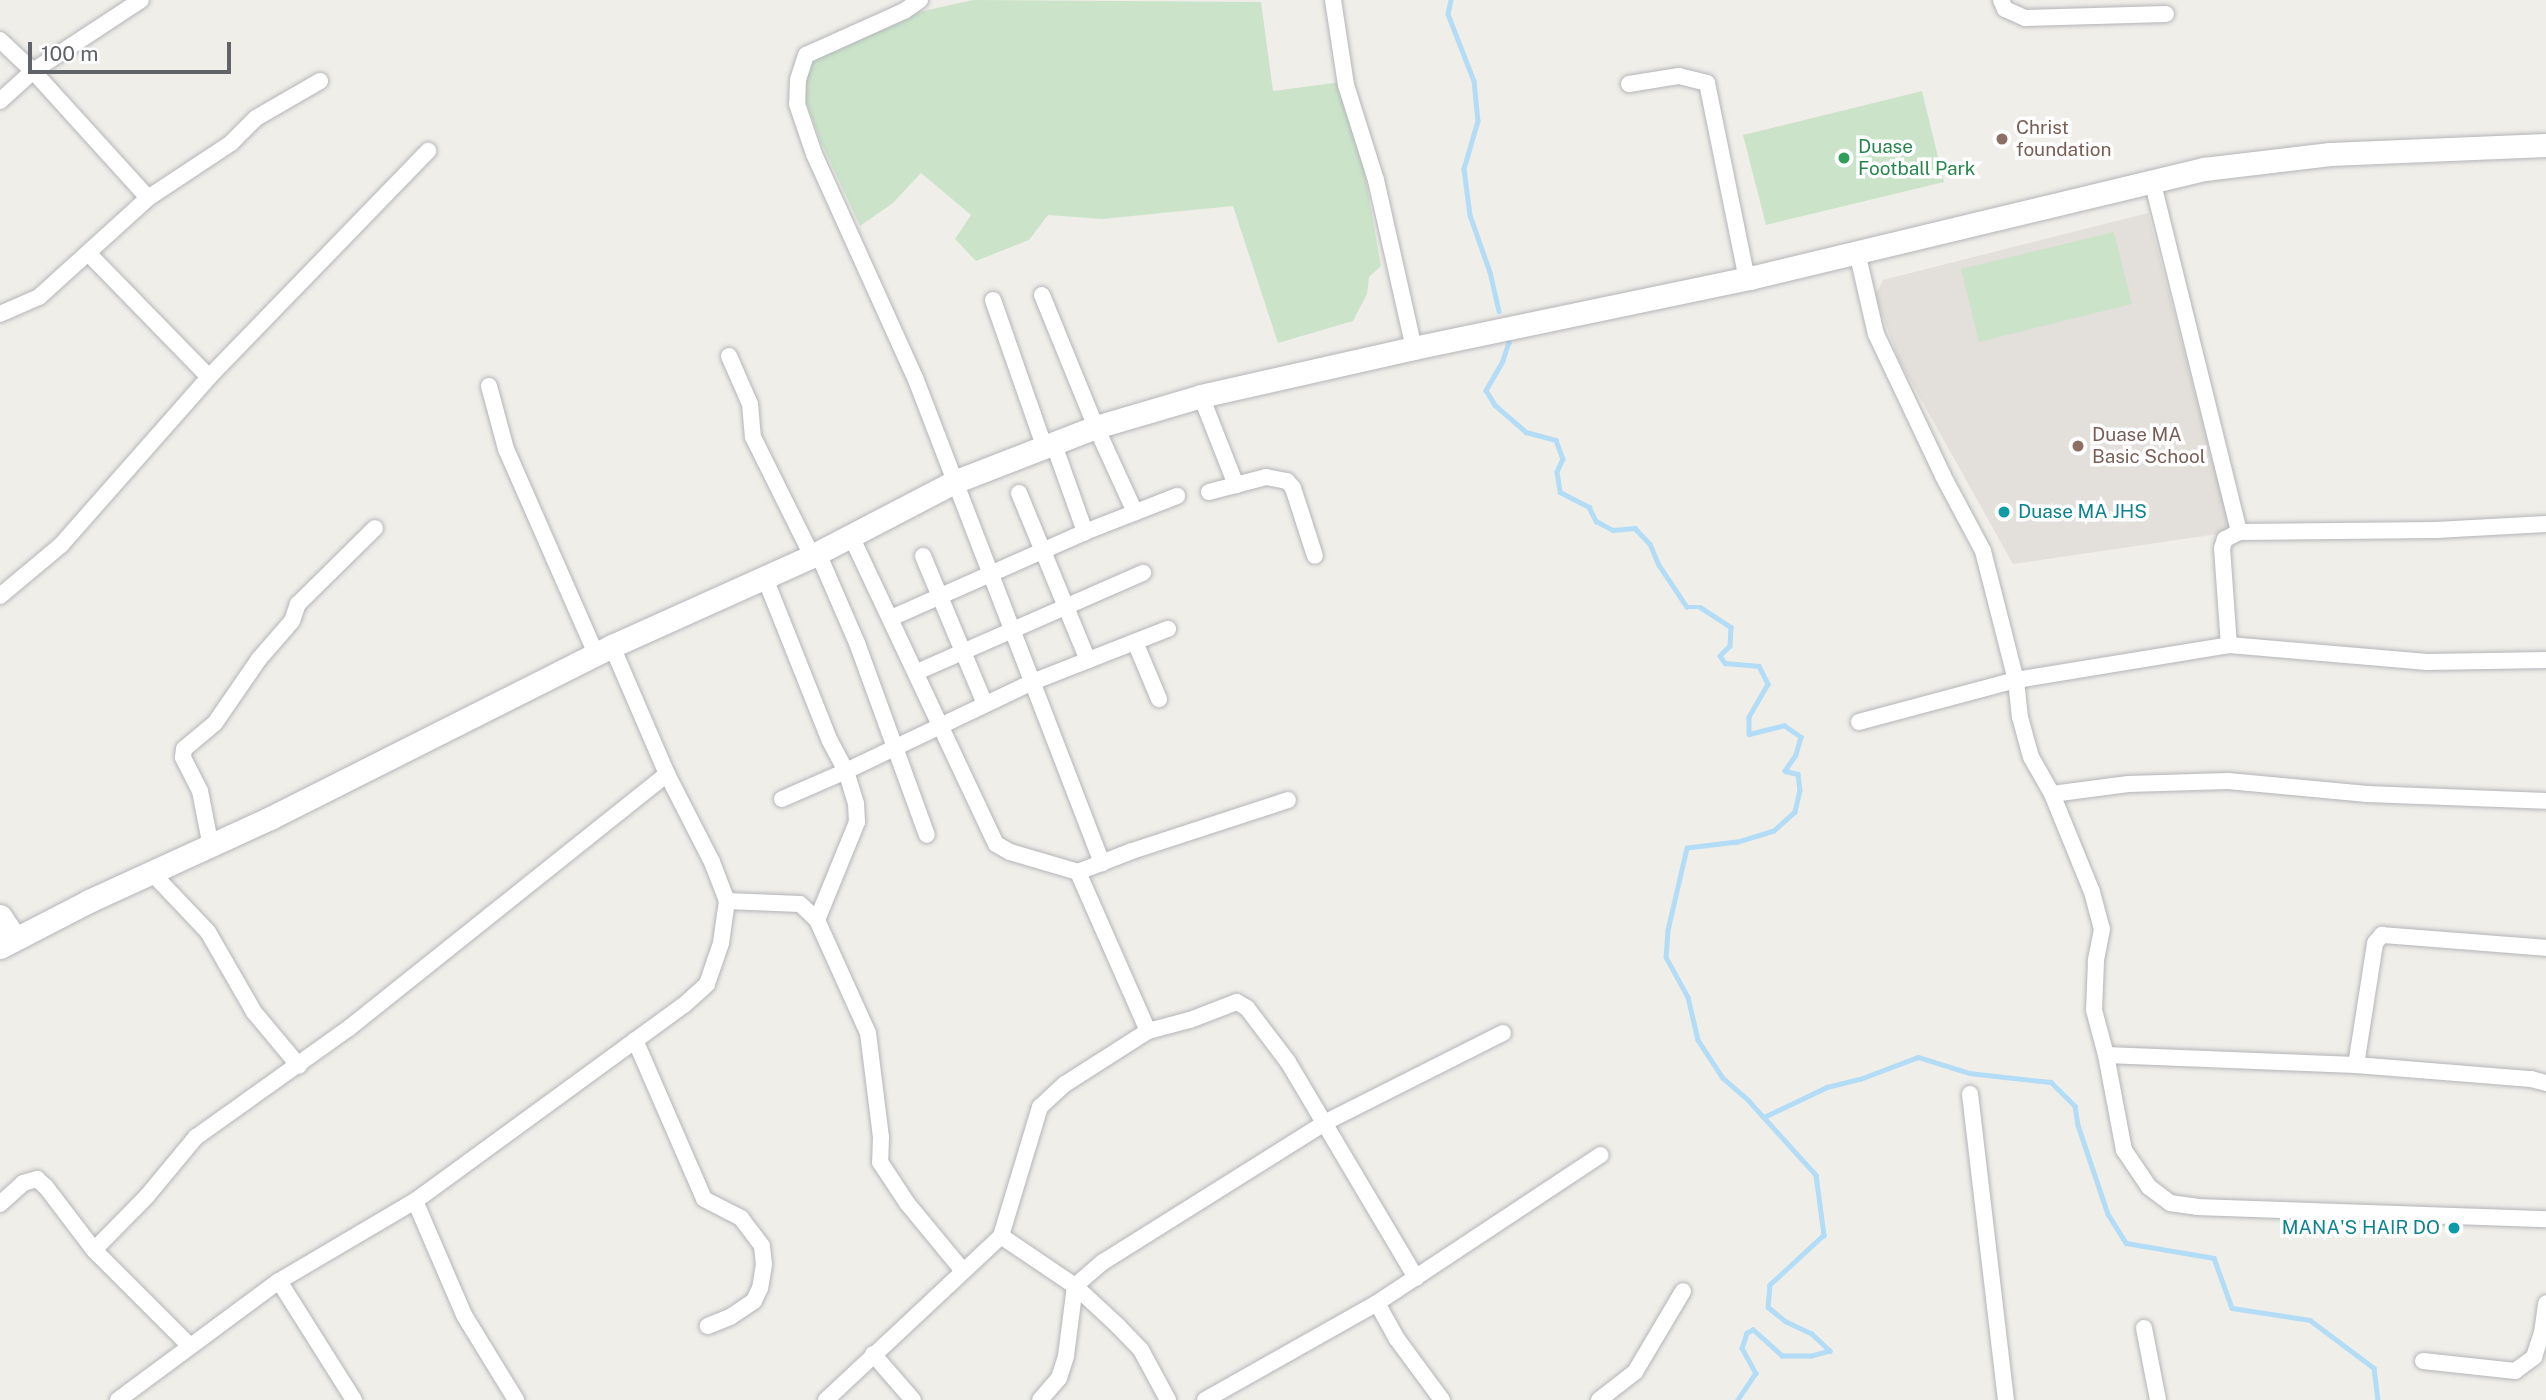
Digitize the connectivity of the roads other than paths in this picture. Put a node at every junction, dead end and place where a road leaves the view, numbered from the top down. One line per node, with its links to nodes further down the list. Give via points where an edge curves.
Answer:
1 (141, 0): 7 (street)
2 (920, 0): 28 (street, via 806,55 797,104 814,155 916,380)
3 (1333, 0): 21 (street, via 1346,85 1376,180)
4 (2001, 0): 5 (street, via 2005,9 2025,18)
5 (2166, 14)
6 (0, 40): 7 (street)
7 (33, 71): 10 (street); 14 (street)
8 (320, 81): 14 (street, via 256,118 231,143)
9 (1629, 84): 17 (street, via 1679,76 1707,83)
10 (0, 101)
11 (2546, 145): 13 (street, via 2330,154)
12 (428, 151): 23 (street)
13 (2152, 180): 15 (street); 36 (street)
14 (148, 198): 16 (street)
15 (1857, 252): 17 (street); 59 (street, via 1876,334 1983,551)
16 (88, 253): 20 (street, via 39,297); 23 (street)
17 (1750, 278): 21 (street)
18 (1042, 295): 26 (street)
19 (993, 300): 27 (street)
20 (0, 314)
21 (1413, 348): 25 (street)
22 (729, 356): 40 (street, via 750,404 753,437)
23 (209, 377): 46 (street, via 61,545)
24 (489, 386): 54 (street, via 506,449)
25 (1201, 396): 26 (street); 29 (street)
26 (1096, 427): 27 (street); 33 (street)
27 (1049, 444): 28 (street); 37 (street)
28 (954, 482): 38 (street); 44 (street)
29 (1236, 485): 30 (street); 42 (street, via 1266,477 1287,481)
30 (1209, 492)
31 (1019, 493): 39 (street)
32 (1177, 496): 33 (street)
33 (1135, 512): 37 (street)
34 (2546, 524): 36 (street, via 2437,530)
35 (375, 528): 73 (street, via 298,604 292,621 215,723 184,749 183,757 200,791)
36 (2239, 531): 53 (street, via 2225,539 2222,548)
37 (1085, 532): 39 (street)
38 (850, 536): 40 (street); 49 (street)
39 (1044, 552): 44 (street); 48 (street)
40 (815, 554): 45 (street); 65 (street, via 858,643)
41 (923, 556): 47 (street)
42 (1315, 556)
43 (1143, 573): 48 (street)
44 (990, 575): 47 (street); 51 (street)
45 (765, 578): 54 (street); 66 (street)
46 (0, 596)
47 (938, 598): 49 (street); 55 (street)
48 (1067, 607): 51 (street); 56 (street)
49 (891, 618): 58 (street)
50 (1168, 629): 52 (street)
51 (1012, 631): 55 (street); 60 (street)
52 (1135, 642): 56 (street); 61 (street)
53 (2229, 645): 57 (street, via 2427,662); 59 (street)
54 (604, 650): 67 (street); 73 (street)
55 (963, 651): 58 (street); 62 (street)
56 (1088, 660): 60 (street)
57 (2546, 660)
58 (917, 672): 64 (street)
59 (2016, 680): 63 (street); 68 (street, via 2031,757)
60 (1035, 681): 62 (street); 74 (street)
61 (1158, 699)
62 (985, 704): 64 (street)
63 (1858, 722)
64 (938, 725): 65 (street); 75 (street, via 996,844)
65 (893, 748): 66 (street); 72 (street)
66 (846, 771): 69 (street); 79 (street, via 857,822)
67 (667, 774): 77 (street); 87 (street)
68 (2052, 794): 71 (street, via 2128,784 2228,781 2367,794); 85 (street, via 2102,929 2094,1010)
69 (782, 799)
70 (1288, 800): 74 (street)
71 (2546, 801)
72 (927, 835)
73 (211, 847): 76 (street)
74 (1102, 863): 75 (street)
75 (1079, 872): 82 (street)
76 (153, 874): 80 (street); 87 (street, via 208,932 254,1012)
77 (727, 901): 79 (street, via 800,904); 84 (street, via 721,943 707,984)
78 (0, 916): 80 (street)
79 (817, 920): 97 (street, via 869,1033 880,1162)
80 (7, 942)
81 (2546, 948): 86 (street, via 2382,934 2375,943)
82 (1148, 1031): 90 (street, via 1243,1003); 95 (street, via 1065,1084 1040,1107)
83 (1503, 1033): 90 (street)
84 (635, 1041): 92 (street); 104 (street, via 704,1199 741,1218 762,1246 764,1264 754,1301)
85 (2106, 1055): 86 (street); 94 (street, via 2124,1150 2149,1187 2170,1203)
86 (2356, 1065): 88 (street)
87 (299, 1066): 96 (street, via 196,1137)
88 (2546, 1083)
89 (1970, 1094): 119 (street)
90 (1326, 1122): 98 (street); 100 (street, via 1103,1262)
91 (1601, 1155): 98 (street)
92 (415, 1201): 99 (street); 111 (street, via 464,1315)
93 (0, 1204): 96 (street, via 23,1183 37,1179)
94 (2546, 1219)
95 (1001, 1236): 97 (street); 100 (street)
96 (94, 1250): 106 (street)
97 (963, 1271): 107 (street)
98 (1416, 1278): 102 (street)
99 (279, 1281): 106 (street); 110 (street)
100 (1074, 1286): 114 (street, via 1066,1356 1059,1378); 115 (street, via 1141,1350)
101 (1683, 1291): 118 (street, via 1635,1372)
102 (1377, 1303): 116 (street); 117 (street)
103 (2546, 1303): 108 (street, via 2534,1357 2515,1371)
104 (708, 1326)
105 (2144, 1328): 120 (street)
106 (189, 1345): 109 (street)
107 (873, 1354): 112 (street); 113 (street)
108 (2423, 1362)
109 (118, 1400)
110 (354, 1400)
111 (516, 1400)
112 (826, 1400)
113 (913, 1400)
114 (1040, 1400)
115 (1168, 1400)
116 (1205, 1400)
117 (1442, 1400)
118 (1600, 1400)
119 (2006, 1400)
120 (2158, 1400)

